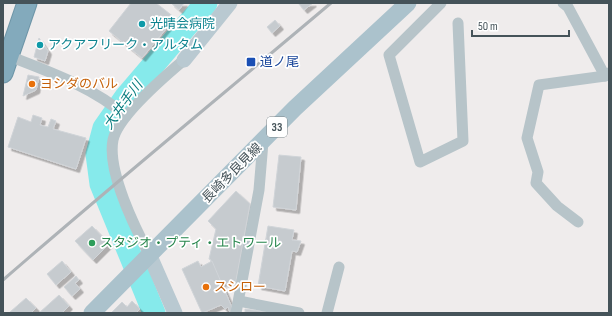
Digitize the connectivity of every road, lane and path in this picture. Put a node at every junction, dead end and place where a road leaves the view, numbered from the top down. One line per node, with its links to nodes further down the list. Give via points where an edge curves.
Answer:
1 (27, 3): 8 (highway)
2 (230, 3): 7 (street)
3 (408, 3): 11 (main road, 長崎多良見線 / 33, via 295,108)
4 (441, 3): 6 (street, via 389,56 420,162 463,141)
5 (563, 3): 9 (street, via 568,7)
6 (458, 23)
7 (184, 60): 10 (street)
8 (5, 69): 10 (street, via 82,86)
9 (607, 74): 12 (street, via 539,85 527,138 538,172 536,183 557,206)
10 (125, 114): 13 (street, via 113,139 114,165 138,234)
11 (263, 142): 13 (main road, 長崎多良見線 / 33); 15 (street, via 259,190)
12 (578, 222)
13 (150, 256): 16 (main road, 長崎多良見線 / 33); 17 (street)
14 (339, 267): 20 (street)
15 (239, 301): 18 (street); 19 (street)
16 (92, 313)
17 (175, 313)
18 (236, 313)
19 (299, 313)
20 (327, 313)

